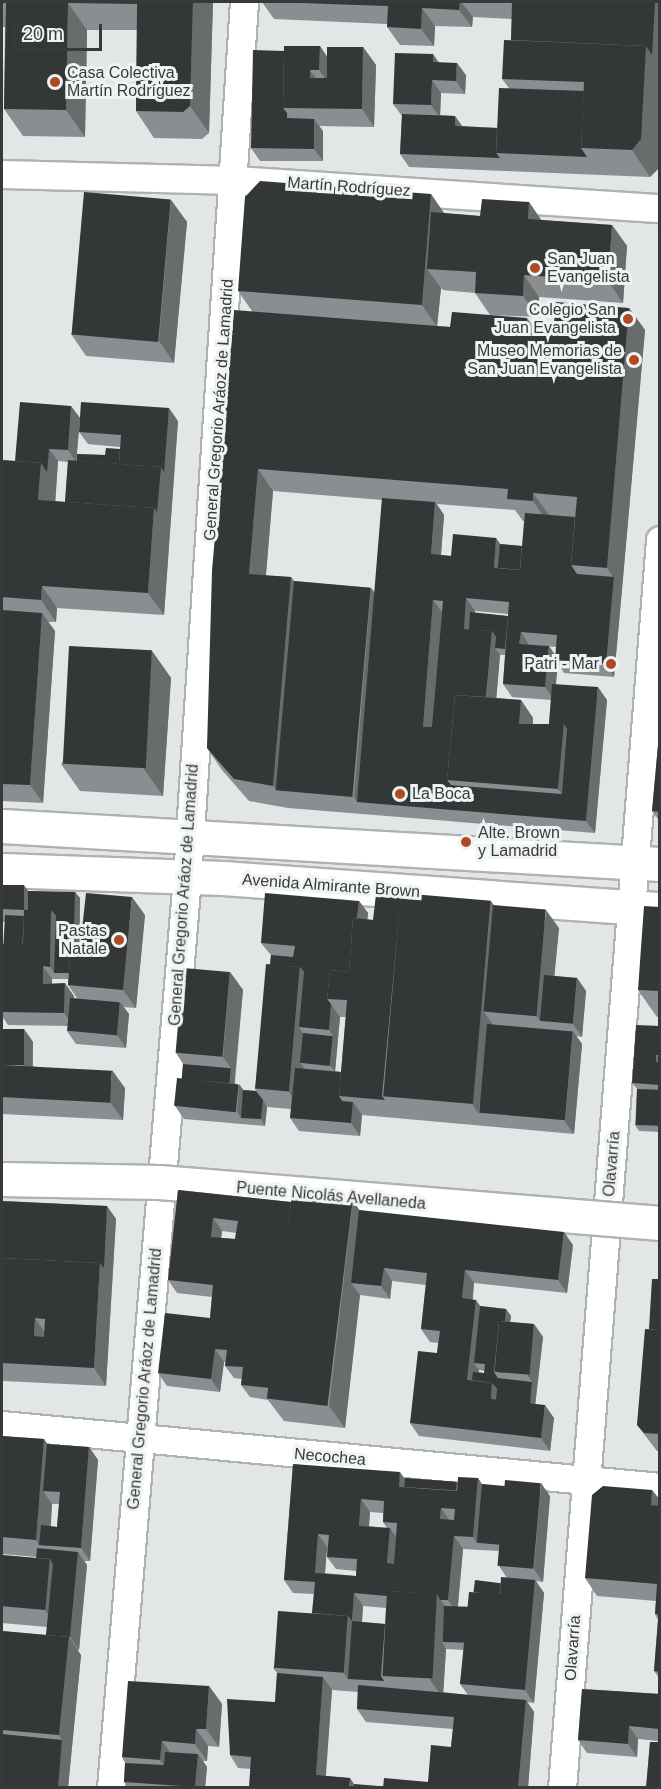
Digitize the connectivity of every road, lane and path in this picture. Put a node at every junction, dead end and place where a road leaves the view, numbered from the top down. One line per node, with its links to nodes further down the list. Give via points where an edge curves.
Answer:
1 (244, 2): 3 (street, General Gregorio Aráoz de Lamadrid)
2 (2, 174): 3 (street, Martín Rodríguez)
3 (235, 180): 4 (street, Martín Rodríguez); 7 (street, General Gregorio Aráoz de Lamadrid)
4 (660, 208)
5 (660, 540): 8 (street, Olavarría)
6 (2, 826): 7 (main road)
7 (189, 833): 8 (main road); 10 (street, General Gregorio Aráoz de Lamadrid)
8 (647, 863): 11 (street, Olavarría)
9 (2, 870): 10 (main road, Avenida Almirante Brown)
10 (187, 878): 11 (main road, Avenida Almirante Brown); 15 (street, General Gregorio Aráoz de Lamadrid)
11 (646, 908): 16 (street, Olavarría)
12 (2, 1179): 13 (main road, Puente Nicolás Avellaneda, bridge, via 159,1182)
13 (660, 1223)
14 (2, 1425): 15 (street, Necochea)
15 (140, 1439): 16 (street, Necochea); 18 (street, General Gregorio Aráoz de Lamadrid)
16 (586, 1481): 17 (street, Necochea); 19 (street, Olavarría)
17 (660, 1487)
18 (111, 1788)
19 (562, 1788)

